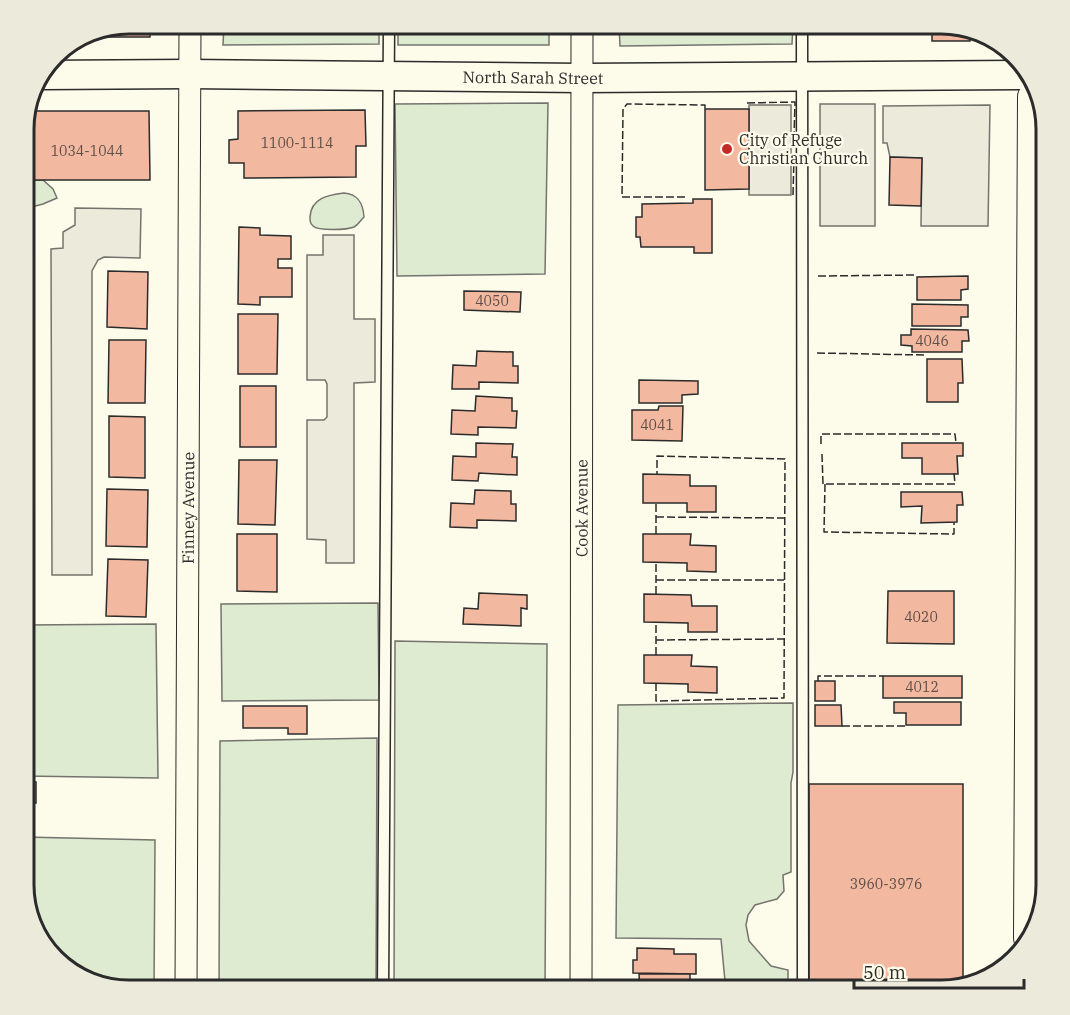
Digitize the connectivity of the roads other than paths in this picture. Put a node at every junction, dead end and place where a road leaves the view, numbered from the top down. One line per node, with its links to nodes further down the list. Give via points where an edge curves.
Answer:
1 (190, 34): 5 (street, Finney Avenue)
2 (388, 34): 8 (lane)
3 (582, 34): 10 (street, Cook Avenue)
4 (802, 34): 9 (lane)
5 (190, 74): 6 (street, North Sarah Street); 8 (street, North Sarah Street); 13 (street, Finney Avenue)
6 (52, 75)
7 (1018, 75): 9 (street, North Sarah Street)
8 (388, 76): 10 (street, North Sarah Street); 14 (lane)
9 (802, 76): 10 (street, North Sarah Street); 16 (lane)
10 (582, 78): 15 (street, Cook Avenue)
11 (1034, 116): 12 (main road)
12 (1030, 916)
13 (186, 980)
14 (383, 980)
15 (582, 980)
16 (803, 980)

